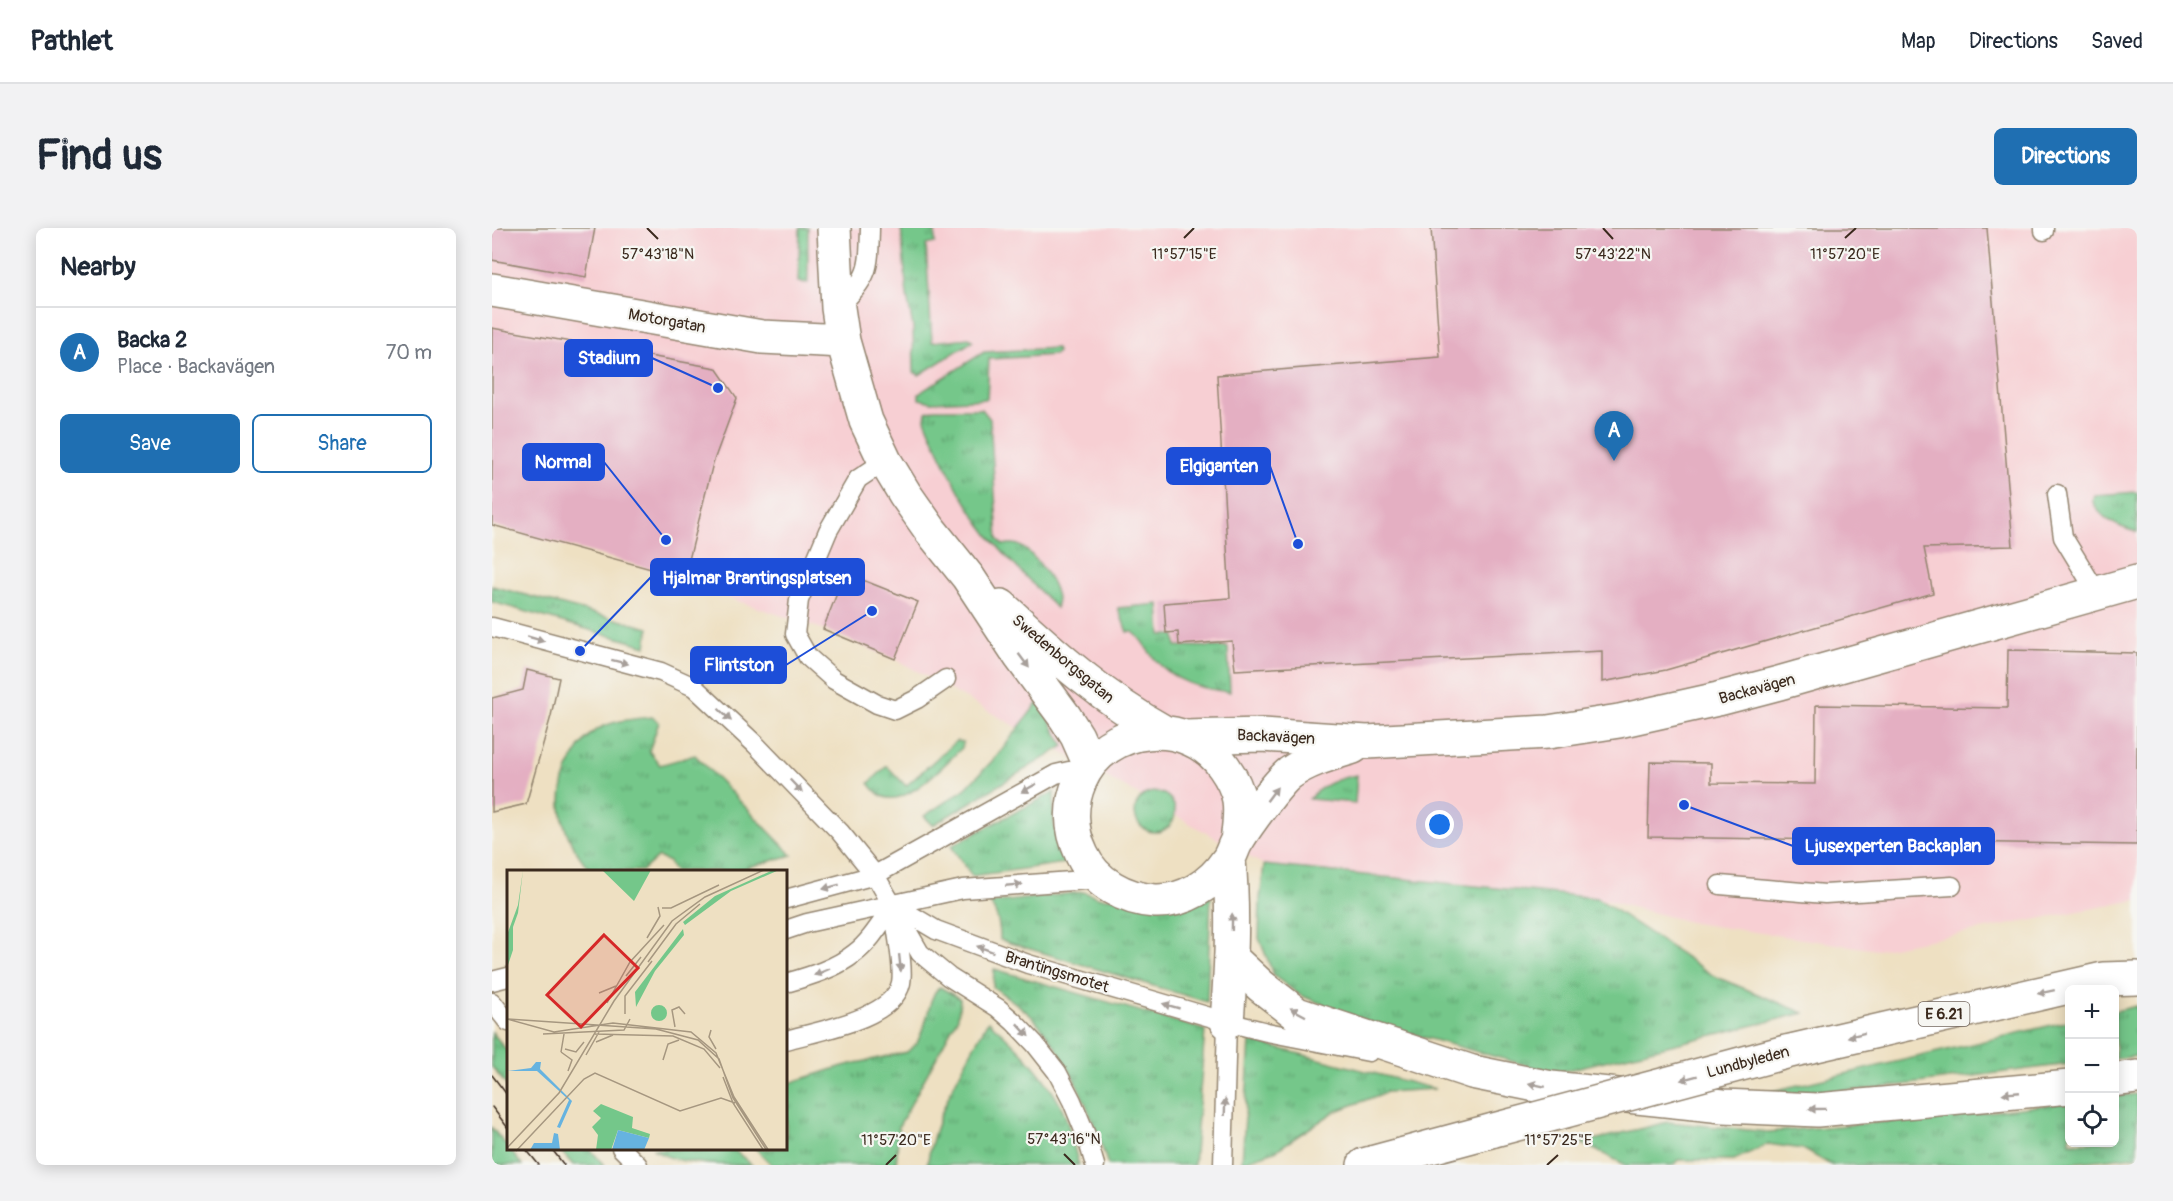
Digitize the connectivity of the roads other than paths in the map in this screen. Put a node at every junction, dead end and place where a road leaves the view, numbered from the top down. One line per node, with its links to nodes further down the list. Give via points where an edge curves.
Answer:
1 (834, 228): 4 (main road, Swedenborgsgatan)
2 (870, 228): 4 (lane, via 868,270)
3 (492, 290): 5 (main road, Motorgatan, via 762,337)
4 (838, 308): 5 (main road, Swedenborgsgatan)
5 (843, 341): 6 (main road, Swedenborgsgatan, via 866,421)
6 (885, 461): 8 (main road, Swedenborgsgatan, via 931,531); 12 (lane, via 858,479 828,531 799,600 795,634 808,657 834,680 895,710)
7 (2057, 494): 10 (lane, via 2063,537)
8 (969, 577): 13 (main road, Swedenborgsgatan, via 1097,689 1132,714); 15 (main road, Swedenborgsgatan, one-way to 15, via 1077,736)
9 (2137, 582): 10 (main road, Backavägen)
10 (2097, 593): 14 (main road, Backavägen, via 1779,683 1619,721 1548,732)
11 (492, 627): 17 (lane, one-way to 17, via 662,672 694,687 817,808)
12 (946, 679)
13 (1175, 734): 14 (main road, Backavägen); 15 (main road, via 1143,732 1123,738 1104,749); 16 (main road, via 1204,746 1232,778 1239,798 1240,819)
14 (1367, 742): 16 (main road, Backavägen, one-way to 14, via 1289,774 1328,754)
15 (1086, 768): 17 (lane, one-way to 17, via 1056,774); 18 (main road, via 1074,793 1071,817 1074,840)
16 (1233, 850): 18 (main road, via 1215,876 1198,890 1179,898 1136,899); 24 (main road, one-way to 16)
17 (875, 875): 21 (lane, one-way to 21); 22 (lane)
18 (1099, 879): 22 (lane, one-way to 18, via 963,889)
19 (1720, 885): 20 (lane, via 1825,894)
20 (1952, 886)
21 (788, 899)
22 (894, 905): 23 (lane); 30 (lane, one-way to 30, via 856,952 825,971); 33 (lane, Brantingsmotet, one-way to 22, via 1028,964 936,930); 34 (lane, one-way to 34, via 902,980 899,991 870,1016); 43 (lane, one-way to 43, via 920,953 1014,1022 1057,1072 1086,1135)
23 (788, 929)
24 (1231, 958): 33 (main road); 35 (main road, one-way to 24, via 1297,1014)
25 (2137, 967): 28 (main road)
26 (507, 977): 29 (lane)
27 (2137, 978): 28 (main road, Lundbyleden / E 6.21)
28 (2103, 979): 45 (main road, Lundbyleden / E 6.21, one-way to 45, bridge, via 1786,1052)
29 (492, 981)
30 (788, 982)
31 (492, 1002): 32 (lane)
32 (507, 1019)
33 (1227, 1022): 35 (lane, Brantingsmotet); 44 (lane, one-way to 33)
34 (788, 1039)
35 (1472, 1072): 38 (main road, one-way to 35, via 1817,1110 1593,1094)
36 (2137, 1077): 37 (main road)
37 (2119, 1079)
38 (2065, 1087)
39 (615, 1150): 41 (lane)
40 (622, 1150): 42 (lane)
41 (626, 1165)
42 (638, 1165)
43 (1095, 1165)
44 (1223, 1165)
45 (1364, 1165)

